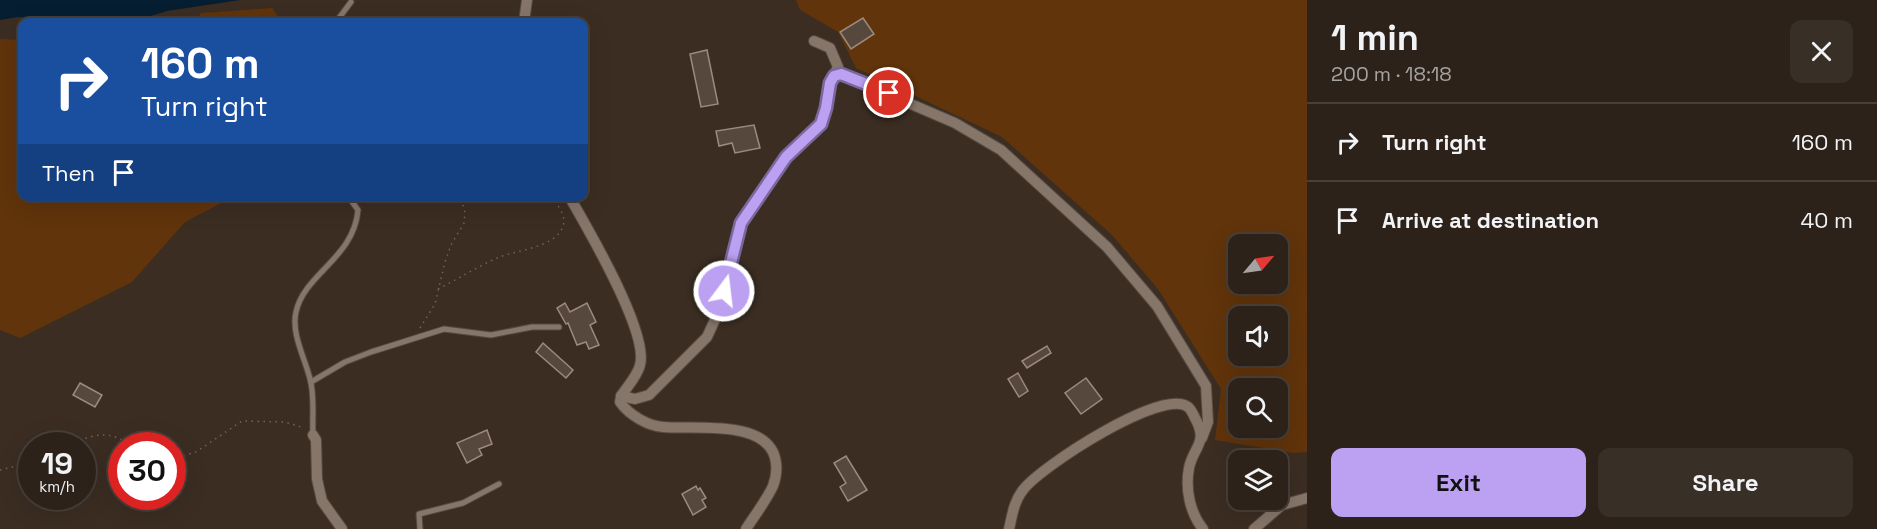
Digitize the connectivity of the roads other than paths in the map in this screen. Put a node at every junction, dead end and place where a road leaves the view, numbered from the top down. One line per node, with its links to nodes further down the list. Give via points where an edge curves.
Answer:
1 (527, 0): 4 (street)
2 (351, 2): 3 (lane)
3 (339, 18)
4 (525, 18)
5 (814, 40): 6 (street, via 830,48 837,60)
6 (834, 76): 11 (street, via 821,124 786,157 741,223 718,313 706,337 649,395 635,399); 13 (street, via 841,74 925,109 1001,150 1107,247 1157,306 1206,386 1208,422)
7 (352, 201): 10 (lane, via 358,210 343,251 305,292 296,311 296,332)
8 (572, 201): 11 (street, via 635,331 640,365)
9 (559, 327): 10 (lane, via 532,327 491,335 444,329 345,362)
10 (311, 381): 12 (lane)
11 (621, 396): 18 (street, via 625,410 661,427 709,426 764,440 775,452 777,471 773,485)
12 (313, 435): 16 (street, via 322,501)
13 (1202, 438): 19 (street, via 1190,408 1181,403 1168,402 1134,416 1072,450 1033,480 1014,507); 20 (street, via 1187,481 1192,511)
14 (499, 484): 17 (lane, via 455,506 420,514)
15 (1307, 498): 21 (street, via 1282,505)
16 (342, 529)
17 (420, 529)
18 (746, 529)
19 (1009, 529)
20 (1203, 529)
21 (1254, 529)

